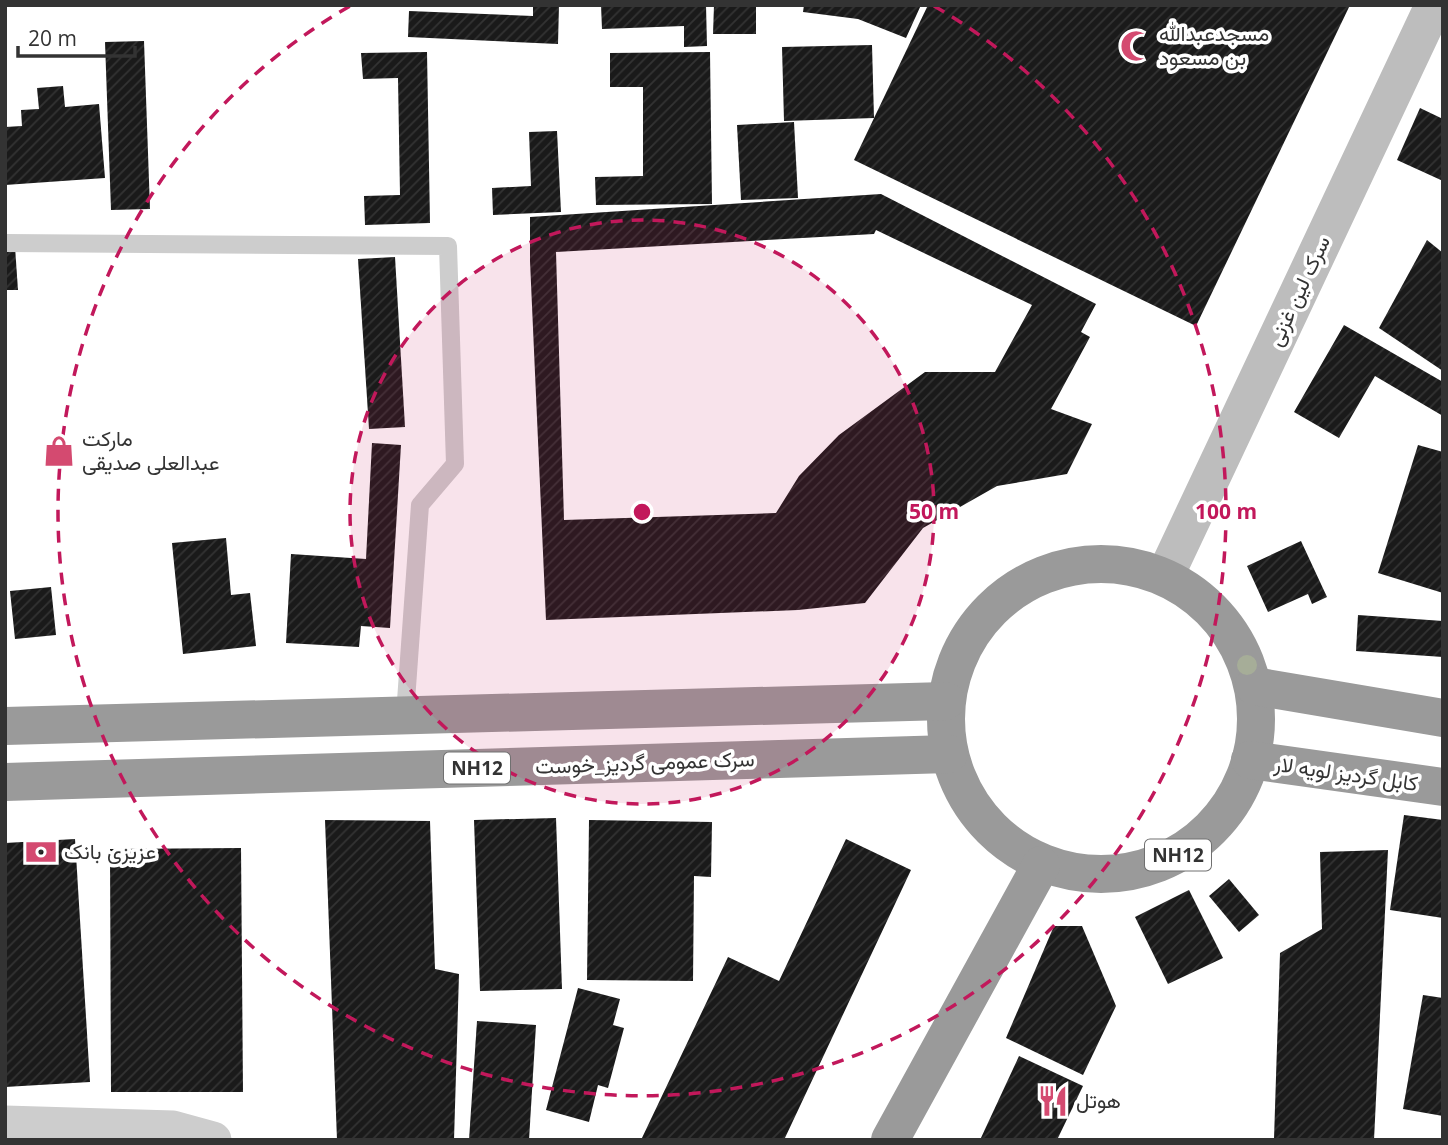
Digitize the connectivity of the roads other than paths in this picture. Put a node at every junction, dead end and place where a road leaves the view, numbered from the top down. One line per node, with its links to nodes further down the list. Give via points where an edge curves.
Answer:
1 (1434, 5): 3 (main road, سرک لین غزنی)
2 (5, 243): 6 (lane, via 448,246 455,464 420,505)
3 (1165, 576): 4 (highway, NH12, via 1206,603 1236,641); 5 (highway, NH12, via 1118,563 1069,565 1024,583 986,613 958,654)
4 (1254, 686): 7 (highway); 10 (highway, NH12, via 1256,735)
5 (946, 701): 6 (highway); 9 (highway, NH12)
6 (405, 715): 8 (highway)
7 (1443, 718)
8 (5, 726)
9 (949, 754): 11 (highway, سرک عمومی گردیز_خوست / NH12); 13 (highway, NH12, via 968,801 999,839)
10 (1250, 760): 12 (highway, کابل گردیز لویه لار); 13 (highway, NH12, via 1244,782 1218,823 1181,854 1136,872 1088,875)
11 (5, 782)
12 (1443, 787)
13 (1041, 864): 16 (highway)
14 (5, 1124): 15 (street, via 173,1129)
15 (213, 1140)
16 (890, 1140)

